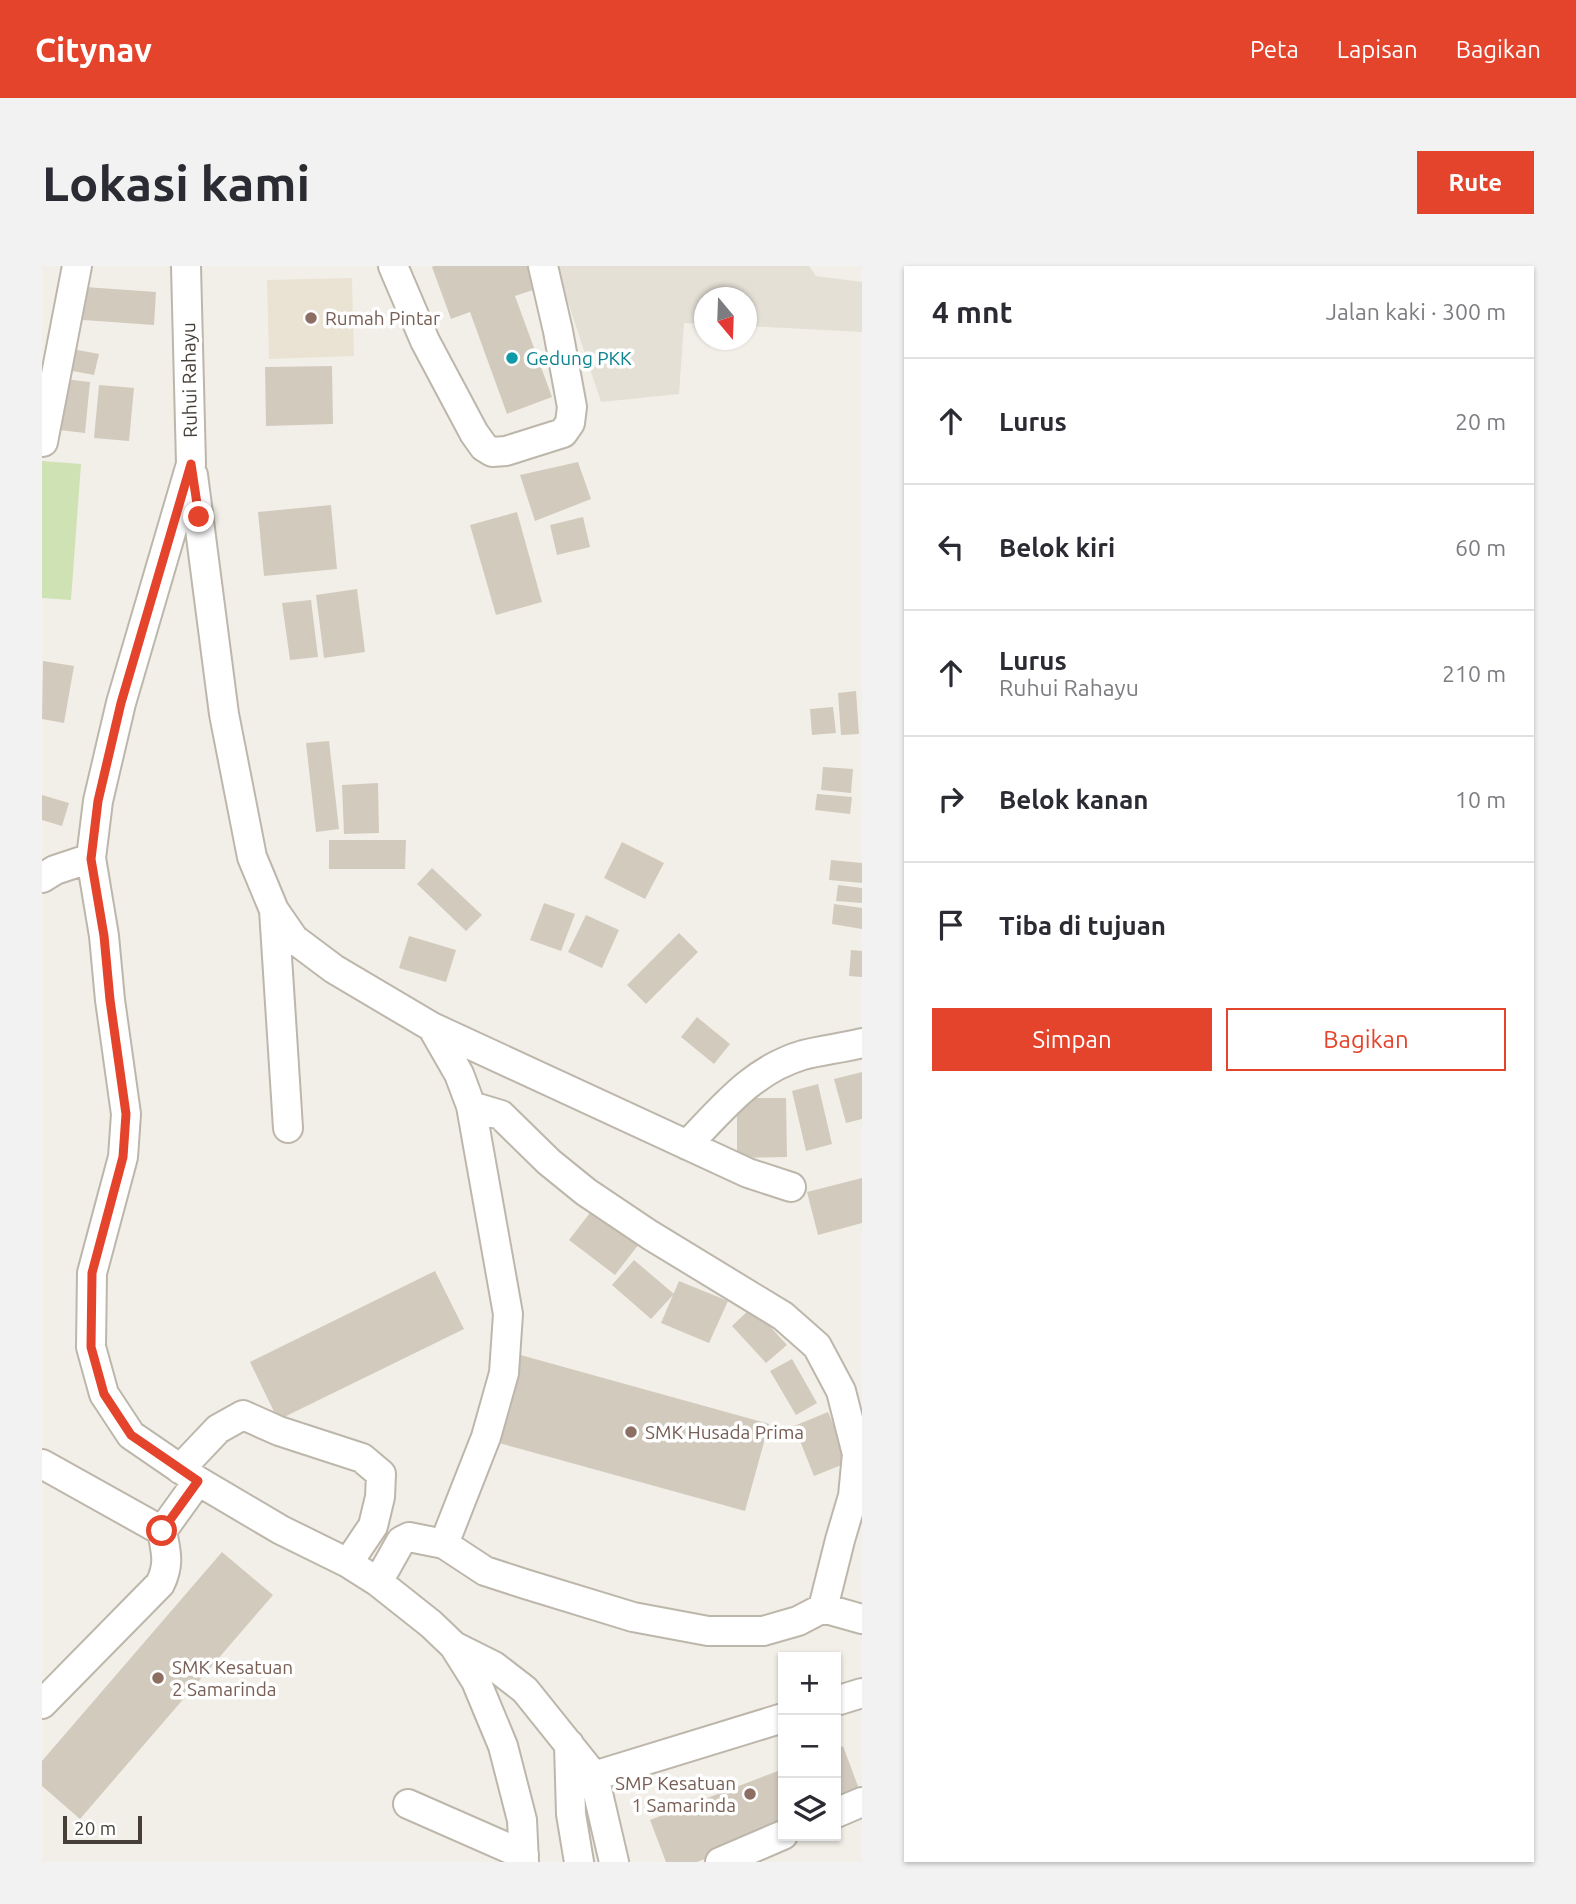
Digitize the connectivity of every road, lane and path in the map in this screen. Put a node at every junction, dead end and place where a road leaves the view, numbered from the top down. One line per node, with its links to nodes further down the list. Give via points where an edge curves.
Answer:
1 (77, 266): 5 (street)
2 (186, 266): 6 (street, Ruhui Rahayu)
3 (393, 266): 4 (street, via 425,341 474,433 492,452 563,433 570,423 572,407)
4 (543, 266)
5 (43, 442)
6 (191, 464): 7 (street, Ruhui Rahayu, via 121,703 98,801); 9 (street, via 223,714 253,857)
7 (91, 859): 8 (street); 17 (street, Ruhui Rahayu, via 126,1114 123,1157 92,1273 91,1347 104,1394 131,1435)
8 (42, 878)
9 (274, 910): 10 (street, via 295,939 334,969); 13 (street)
10 (432, 1027): 12 (street); 14 (street)
11 (862, 1043): 14 (street, via 802,1056 764,1071)
12 (471, 1106): 19 (street, via 508,1314 504,1373 486,1437); 22 (street, via 501,1115 586,1192 783,1317 817,1346 841,1391 857,1454 853,1496)
13 (288, 1128)
14 (687, 1145): 15 (street)
15 (791, 1187)
16 (42, 1464): 18 (street)
17 (189, 1475): 18 (street); 20 (street, Ruhui Rahayu, via 281,1530); 20 (street, via 218,1429 243,1415 279,1432 362,1458 381,1474 380,1497 373,1526)
18 (162, 1531): 27 (street, via 167,1571 160,1584)
19 (444, 1544): 21 (street, via 409,1537 401,1541); 22 (street, via 485,1572 633,1617 708,1631 763,1631)
20 (348, 1563): 21 (street, Ruhui Rahayu)
21 (378, 1582): 24 (street, Ruhui Rahayu)
22 (823, 1608): 23 (street)
23 (862, 1619)
24 (454, 1646): 29 (street, via 494,1666 525,1690); 35 (street, via 476,1682 503,1746 522,1820)
25 (862, 1693): 26 (street)
26 (841, 1700)
27 (42, 1704)
28 (778, 1720): 30 (street)
29 (569, 1744): 30 (street); 36 (street, via 571,1814)
30 (594, 1776): 37 (street)
31 (862, 1802): 33 (street)
32 (408, 1804): 35 (street)
33 (841, 1811)
34 (778, 1837): 38 (street)
35 (524, 1858)
36 (579, 1862)
37 (614, 1862)
38 (720, 1862)

